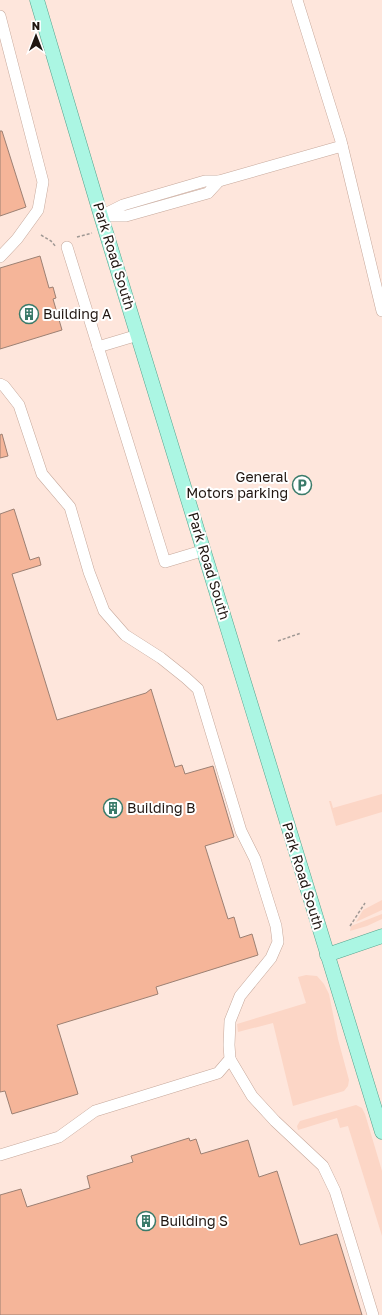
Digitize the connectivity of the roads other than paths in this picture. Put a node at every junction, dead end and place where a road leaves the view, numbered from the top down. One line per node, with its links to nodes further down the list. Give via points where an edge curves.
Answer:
1 (37, 0): 5 (main road, Park Road South)
2 (297, 0): 4 (lane)
3 (0, 16): 7 (lane, via 43,182 38,210)
4 (342, 146): 5 (lane, via 219,181 208,192 126,216); 8 (lane)
5 (101, 216): 9 (main road, Park Road South)
6 (67, 247): 10 (lane)
7 (0, 257)
8 (382, 311)
9 (138, 335): 10 (lane); 12 (main road, Park Road South)
10 (98, 347): 12 (lane, via 165,562)
11 (0, 384): 15 (lane, via 19,405 42,474 70,507 89,572 104,611 125,636 161,658 198,689 240,831 255,859 276,926 278,942 271,958 240,996 230,1021)
12 (205, 550): 14 (main road, Park Road South)
13 (382, 936): 14 (main road)
14 (327, 955): 16 (main road, Park Road South)
15 (230, 1059): 17 (lane, via 218,1073 95,1111 59,1137); 18 (lane, via 252,1096 323,1166 335,1191)
16 (382, 1132)
17 (0, 1155)
18 (373, 1315)

